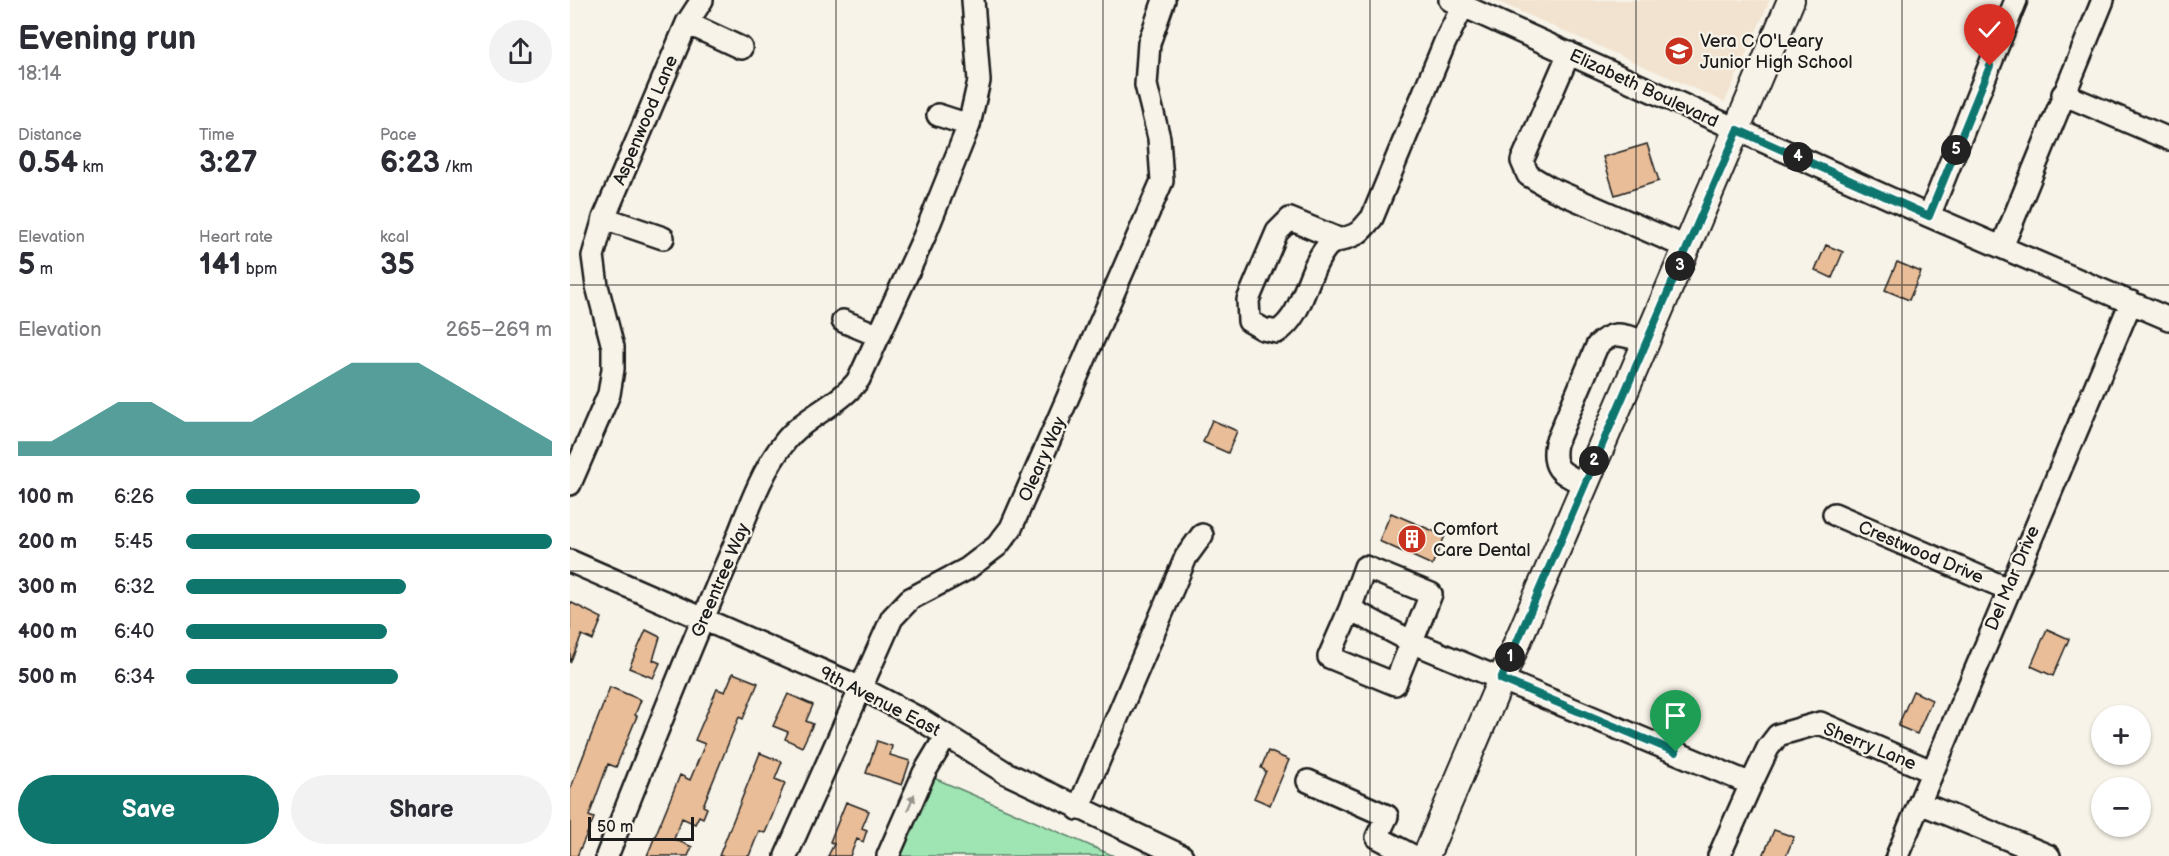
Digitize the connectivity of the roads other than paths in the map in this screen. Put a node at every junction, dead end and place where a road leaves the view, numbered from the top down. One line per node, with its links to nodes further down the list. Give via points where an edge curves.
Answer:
1 (702, 0): 8 (street, Aspenwood Lane)
2 (973, 0): 13 (street, Greentree Way, via 979,81)
3 (1164, 0): 37 (street, Oleary Way, via 1149,43 1146,85 1159,138 1162,181 1047,451 1011,528 997,546 967,569 910,599 892,618)
4 (1791, 0): 14 (main road)
5 (2016, 0): 16 (street)
6 (2103, 0): 11 (street)
7 (1455, 2): 10 (street, Elizabeth Boulevard); 19 (street, via 1445,42 1372,218 1357,234)
8 (687, 23): 9 (street); 17 (street, Aspenwood Lane)
9 (741, 48)
10 (1569, 53): 14 (street, Elizabeth Boulevard); 21 (street, via 1522,161 1528,175)
11 (2063, 94): 15 (street); 20 (street)
12 (938, 115): 13 (street)
13 (969, 125): 25 (street, Greentree Way)
14 (1738, 130): 16 (street, Elizabeth Boulevard); 21 (main road)
15 (2169, 139)
16 (1929, 216): 20 (street, Elizabeth Boulevard)
17 (604, 218): 18 (street); 27 (street, Aspenwood Lane, via 593,256 613,347 614,369 609,394)
18 (663, 238)
19 (1341, 240): 19 (street, via 1327,246 1291,324 1277,332 1249,321 1248,300 1277,232 1290,219)
20 (2002, 247): 22 (street, Elizabeth Boulevard)
21 (1688, 248): 26 (main road)
22 (2131, 302): 23 (street, Elizabeth Boulevard); 32 (street, Del Mar Drive)
23 (2169, 319)
24 (843, 321): 25 (street)
25 (879, 336): 34 (street, Greentree Way, via 847,395 806,422 784,443 767,471)
26 (1646, 342): 28 (main road); 28 (street, via 1620,334 1606,336 1597,346 1556,443 1553,459 1562,473)
27 (570, 484)
28 (1584, 484): 36 (main road)
29 (1834, 514): 32 (street, Crestwood Drive)
30 (1202, 536): 43 (street, via 1186,557)
31 (570, 561): 34 (street, 9th Avenue East)
32 (2008, 589): 39 (street, Del Mar Drive)
33 (1350, 609): 35 (street); 35 (street, via 1365,567 1431,594); 35 (street, via 1329,657 1395,684)
34 (702, 621): 37 (street, 9th Avenue East); 44 (street, Greentree Way)
35 (1413, 642): 36 (street)
36 (1501, 679): 41 (street); 49 (main road)
37 (859, 687): 38 (street, 9th Avenue East); 45 (street, Oleary Way)
38 (946, 736): 43 (street, 9th Avenue East, via 1006,773); 46 (street, one-way to 38, via 924,774)
39 (1931, 771): 41 (street, Sherry Lane, via 1820,723 1778,735); 42 (street, Del Mar Drive)
40 (1308, 781): 48 (street, via 1387,816 1377,837)
41 (1751, 784): 50 (street, Sherry Lane)
42 (1920, 803): 51 (street, Del Mar Drive); 52 (street)
43 (1078, 809): 47 (street, 9th Avenue East)
44 (607, 856)
45 (786, 856)
46 (888, 856)
47 (1182, 856)
48 (1413, 856)
49 (1426, 856)
50 (1719, 856)
51 (1897, 856)
52 (2049, 856)

